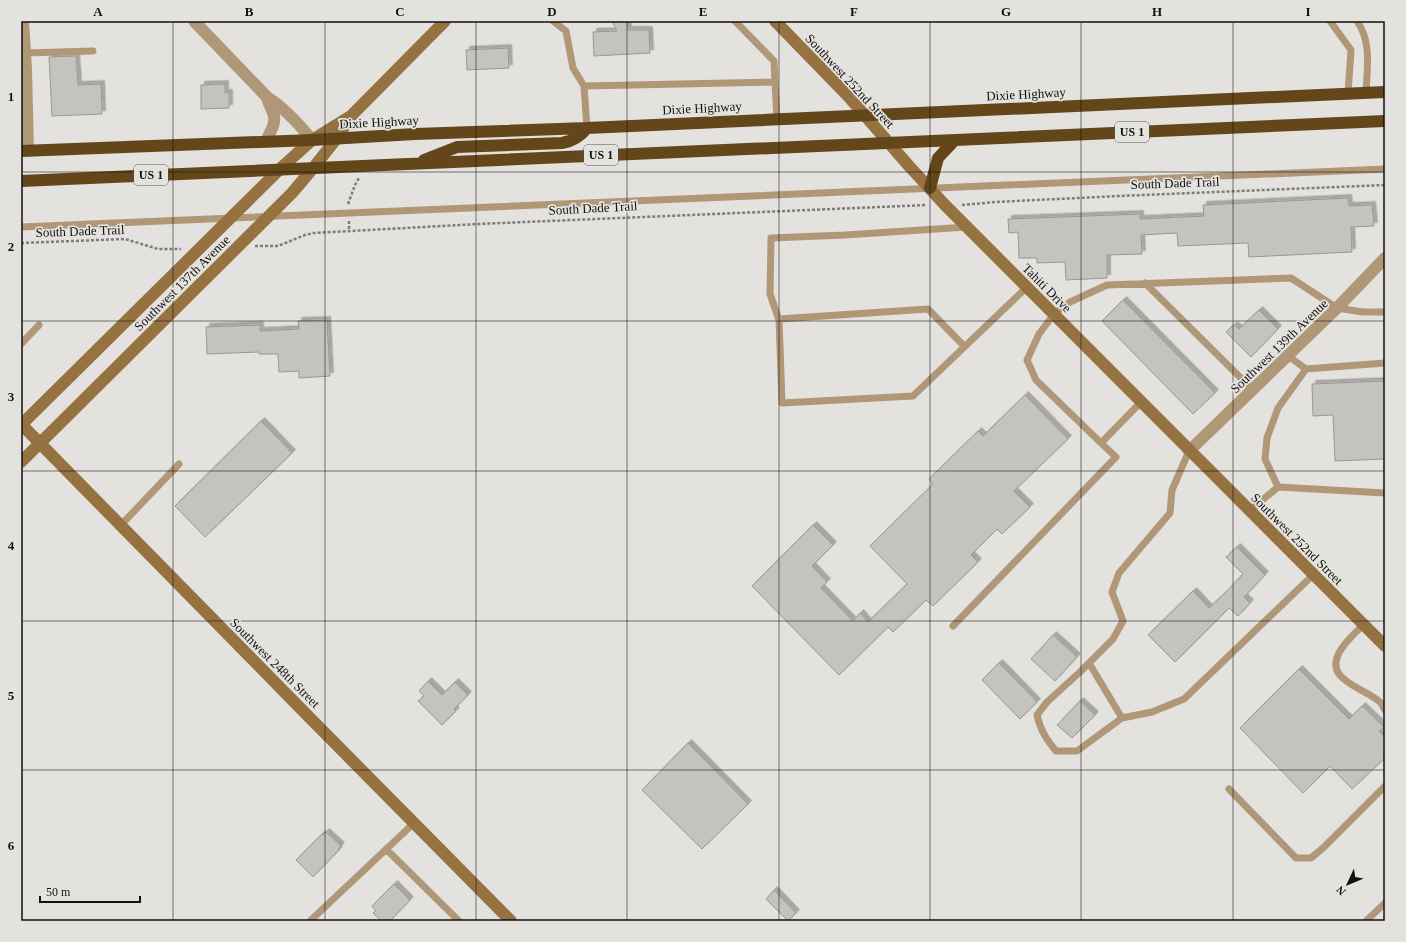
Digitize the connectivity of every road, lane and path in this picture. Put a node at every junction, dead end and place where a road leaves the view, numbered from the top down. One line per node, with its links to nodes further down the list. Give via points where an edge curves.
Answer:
1 (23, 21): 10 (street)
2 (194, 21): 17 (street)
3 (445, 21): 18 (street, Southwest 137th Avenue)
4 (553, 21): 13 (lane, via 566,31 573,68)
5 (735, 21): 12 (lane, via 774,61)
6 (775, 21): 19 (street, Southwest 252nd Street)
7 (1330, 21): 16 (lane, via 1351,50)
8 (1357, 21): 15 (lane, via 1362,28 1368,50)
9 (93, 50): 10 (lane)
10 (25, 53): 11 (street)
11 (24, 69): 28 (street)
12 (775, 82): 13 (lane); 20 (lane)
13 (584, 86): 22 (lane)
14 (1385, 92): 15 (highway, Dixie Highway / US 1)
15 (1366, 93): 16 (highway, Dixie Highway / US 1)
16 (1348, 94): 19 (highway, Dixie Highway / US 1)
17 (267, 97): 24 (street, via 278,103); 26 (street, via 274,121)
18 (352, 114): 23 (street, Southwest 137th Avenue); 24 (street, Southwest 137th Avenue)
19 (865, 115): 20 (highway, Dixie Highway / US 1); 27 (street, Southwest 252nd Street)
20 (777, 119): 22 (highway, Dixie Highway / US 1)
21 (1385, 121): 25 (highway, US 1)
22 (587, 128): 23 (highway, Dixie Highway / US 1); 29 (highway, via 574,140 562,143 457,147)
23 (336, 138): 24 (highway, Dixie Highway / US 1); 30 (street, Southwest 137th Avenue)
24 (312, 140): 26 (highway, Dixie Highway / US 1); 31 (street, Southwest 137th Avenue)
25 (955, 140): 27 (highway, US 1); 36 (highway, via 938,158)
26 (266, 141): 28 (highway, Dixie Highway / US 1)
27 (888, 142): 29 (highway, US 1); 36 (street, Tahiti Drive)
28 (24, 151)
29 (413, 164): 30 (highway, US 1)
30 (314, 167): 31 (highway, US 1); 40 (street, Southwest 137th Avenue)
31 (281, 168): 34 (highway, US 1); 41 (street, Southwest 137th Avenue)
32 (1385, 169): 36 (lane)
33 (361, 175): 37 (path)
34 (21, 181)
35 (1385, 185): 39 (path, South Dade Trail, via 986,202)
36 (930, 188): 40 (lane); 44 (street, Tahiti Drive)
37 (348, 204)
38 (929, 205): 45 (path, South Dade Trail)
39 (966, 205)
40 (269, 216): 41 (lane); 65 (street, Southwest 137th Avenue)
41 (231, 217): 43 (lane); 64 (street, Southwest 137th Avenue)
42 (349, 221): 45 (path)
43 (21, 227)
44 (968, 227): 51 (street, Tahiti Drive); 55 (lane, via 771,238 770,294)
45 (349, 231): 47 (path, South Dade Trail, via 314,233 278,246)
46 (21, 243): 48 (path, South Dade Trail, via 121,238 158,249)
47 (254, 246)
48 (185, 249)
49 (1385, 258): 52 (street, Southwest 139th Avenue)
50 (1145, 283): 52 (lane, via 1291,278); 54 (lane, via 1107,285 1070,302); 62 (lane)
51 (1027, 287): 54 (street, Tahiti Drive); 58 (lane)
52 (1337, 308): 53 (lane); 59 (street, Southwest 139th Avenue)
53 (1385, 312)
54 (1054, 314): 63 (street, Tahiti Drive); 66 (lane, via 1039,334 1027,360 1036,380)
55 (779, 320): 58 (lane, via 928,309); 58 (lane, via 782,403 913,396)
56 (39, 325): 57 (lane)
57 (21, 344)
58 (964, 346)
59 (1288, 356): 61 (lane); 62 (street, Southwest 139th Avenue)
60 (1385, 363): 61 (lane)
61 (1306, 369): 70 (lane, via 1278,408 1267,438 1265,459)
62 (1253, 390): 67 (street, Southwest 139th Avenue)
63 (1141, 402): 66 (lane); 67 (street, Tahiti Drive)
64 (21, 424): 65 (street, Southwest 248th Street)
65 (40, 443): 68 (street, Southwest 137th Avenue); 73 (street, Southwest 248th Street)
66 (1101, 443): 76 (lane, via 1116,457)
67 (1189, 451): 72 (street, Southwest 252nd Street); 78 (lane, via 1172,490 1170,513 1119,573 1112,592 1123,621 1113,639)
68 (21, 462)
69 (179, 464): 73 (lane)
70 (1278, 487): 71 (lane); 72 (lane)
71 (1385, 493)
72 (1249, 510): 74 (street, Southwest 252nd Street)
73 (120, 526): 83 (street, Southwest 248th Street)
74 (1313, 575): 75 (street, Southwest 252nd Street); 80 (lane, via 1184,699 1152,712)
75 (1363, 624): 77 (street, Southwest 252nd Street); 79 (lane, via 1342,647 1335,660 1336,669 1348,683 1380,702)
76 (953, 626)
77 (1385, 646)
78 (1089, 662): 80 (lane); 80 (lane, via 1037,715 1046,738 1056,752 1077,751)
79 (1385, 710)
80 (1122, 718)
81 (1385, 786): 82 (lane, via 1311,858 1296,858)
82 (1229, 789)
83 (414, 823): 84 (lane); 86 (street, Southwest 248th Street)
84 (386, 850): 87 (lane); 88 (lane)
85 (1385, 903): 89 (lane)
86 (508, 920)
87 (310, 921)
88 (459, 921)
89 (1366, 921)

